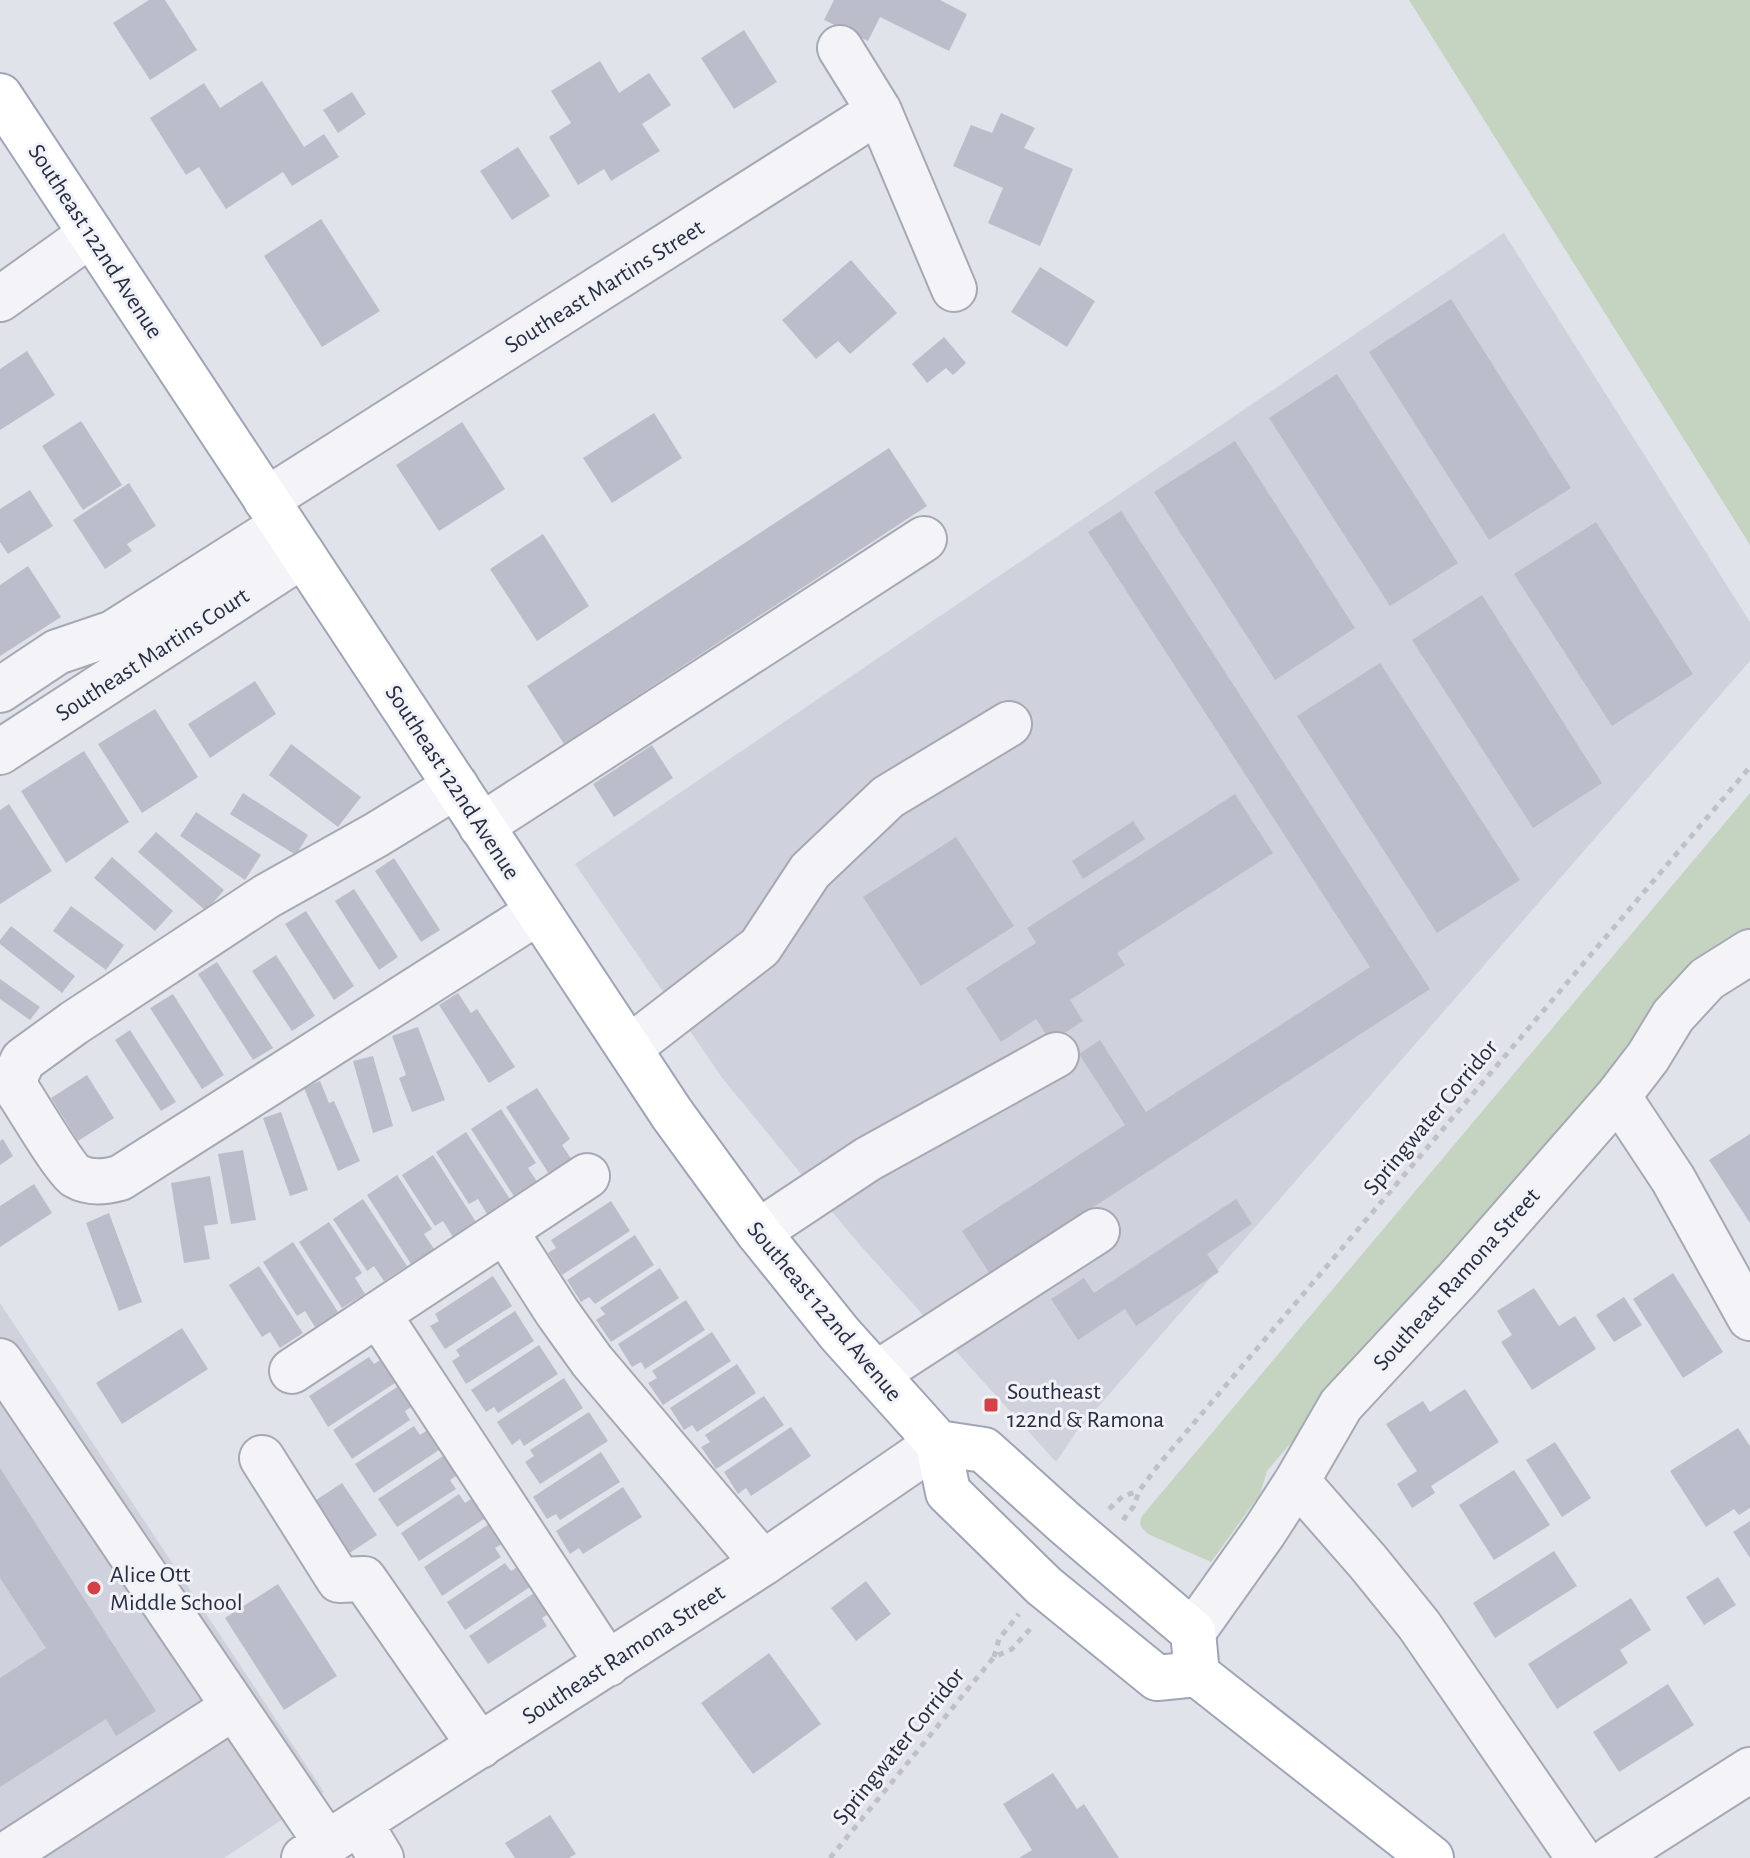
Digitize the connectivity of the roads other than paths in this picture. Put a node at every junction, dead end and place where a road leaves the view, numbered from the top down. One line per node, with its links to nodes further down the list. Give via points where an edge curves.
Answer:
1 (840, 48): 3 (street)
2 (0, 96): 4 (main road, Southeast 122nd Avenue)
3 (879, 111): 5 (street); 7 (street, Southeast Martins Street)
4 (91, 234): 6 (street); 7 (main road, Southeast 122nd Avenue)
5 (954, 289)
6 (0, 299)
7 (284, 527): 9 (street, via 113,633 57,652); 11 (street, Southeast Martins Court); 12 (main road, Southeast 122nd Avenue)
8 (924, 539): 13 (street)
9 (0, 690)
10 (1009, 724): 16 (street, via 888,797 810,871 760,947)
11 (0, 752)
12 (456, 786): 13 (main road, Southeast 122nd Avenue); 14 (street, via 267,896 23,1060 15,1084 55,1149 74,1175 104,1182 120,1178)
13 (481, 826): 14 (main road, Southeast 122nd Avenue)
14 (538, 912): 16 (main road, Southeast 122nd Avenue)
15 (1750, 952): 18 (street, Southeast Ramona Street, via 1707,979 1681,1006)
16 (629, 1048): 22 (main road, Southeast 122nd Avenue)
17 (1056, 1055): 22 (street, via 868,1159)
18 (1618, 1096): 24 (street, via 1673,1179); 30 (street, Southeast Ramona Street, via 1341,1405)
19 (587, 1176): 20 (street)
20 (505, 1231): 23 (street); 31 (street, via 592,1361)
21 (1097, 1231): 27 (street)
22 (758, 1232): 27 (main road, Southeast 122nd Avenue)
23 (378, 1314): 26 (street); 33 (street)
24 (1750, 1318)
25 (0, 1361): 34 (street)
26 (292, 1371)
27 (876, 1374): 28 (main road, Southeast 122nd Avenue)
28 (938, 1443): 31 (street, Southeast Ramona Street); 32 (main road, via 984,1450); 32 (main road, via 948,1492 1105,1637 1157,1678)
29 (262, 1458): 35 (street, via 339,1580 364,1579)
30 (1297, 1481): 32 (street, Southeast Ramona Street); 40 (street, via 1419,1625)
31 (763, 1563): 33 (street, Southeast Ramona Street)
32 (1195, 1653): 39 (main road)
33 (608, 1664): 35 (street, Southeast Ramona Street)
34 (234, 1707): 37 (street); 38 (street)
35 (480, 1746): 37 (street, Southeast Ramona Street)
36 (1750, 1770): 41 (street)
37 (343, 1846)
38 (1, 1858)
39 (1431, 1858)
40 (1579, 1858)
41 (1612, 1858)

